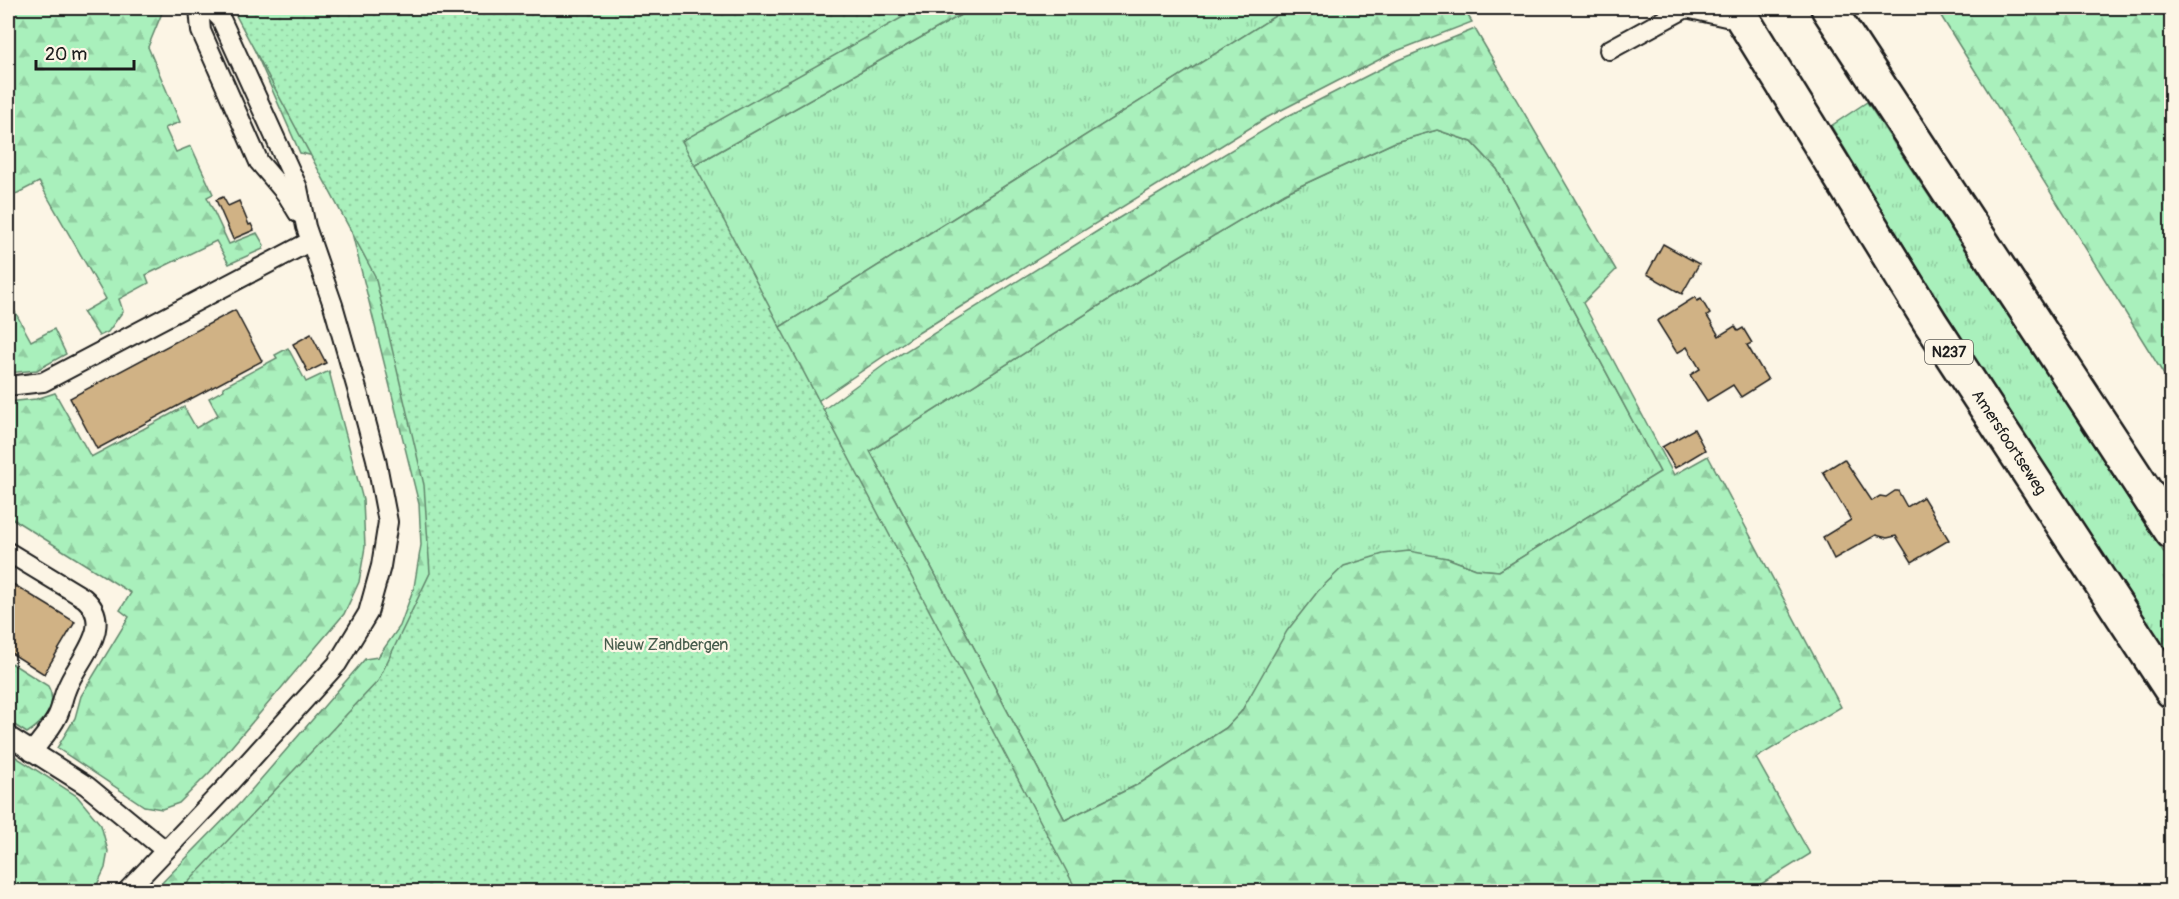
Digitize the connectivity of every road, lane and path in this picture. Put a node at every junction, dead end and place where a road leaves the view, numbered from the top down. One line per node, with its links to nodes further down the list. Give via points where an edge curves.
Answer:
1 (199, 8): 6 (lane, via 201,31 259,162 287,195)
2 (210, 8): 6 (lane, via 221,19 297,188)
3 (1828, 8): 8 (main road)
4 (1740, 14): 5 (lane, via 1686,8); 10 (main road, Amersfoortseweg / N237, via 1930,322)
5 (1609, 50)
6 (309, 234): 7 (lane, via 43,382); 13 (lane, via 376,459 388,522 381,566 368,613 337,664)
7 (8, 386)
8 (2172, 532)
9 (8, 552): 12 (lane, via 84,598 91,604 97,624 57,718)
10 (2172, 691)
11 (8, 736): 12 (lane)
12 (33, 752): 13 (lane, via 87,786)
13 (165, 849): 14 (lane)
14 (126, 891)

